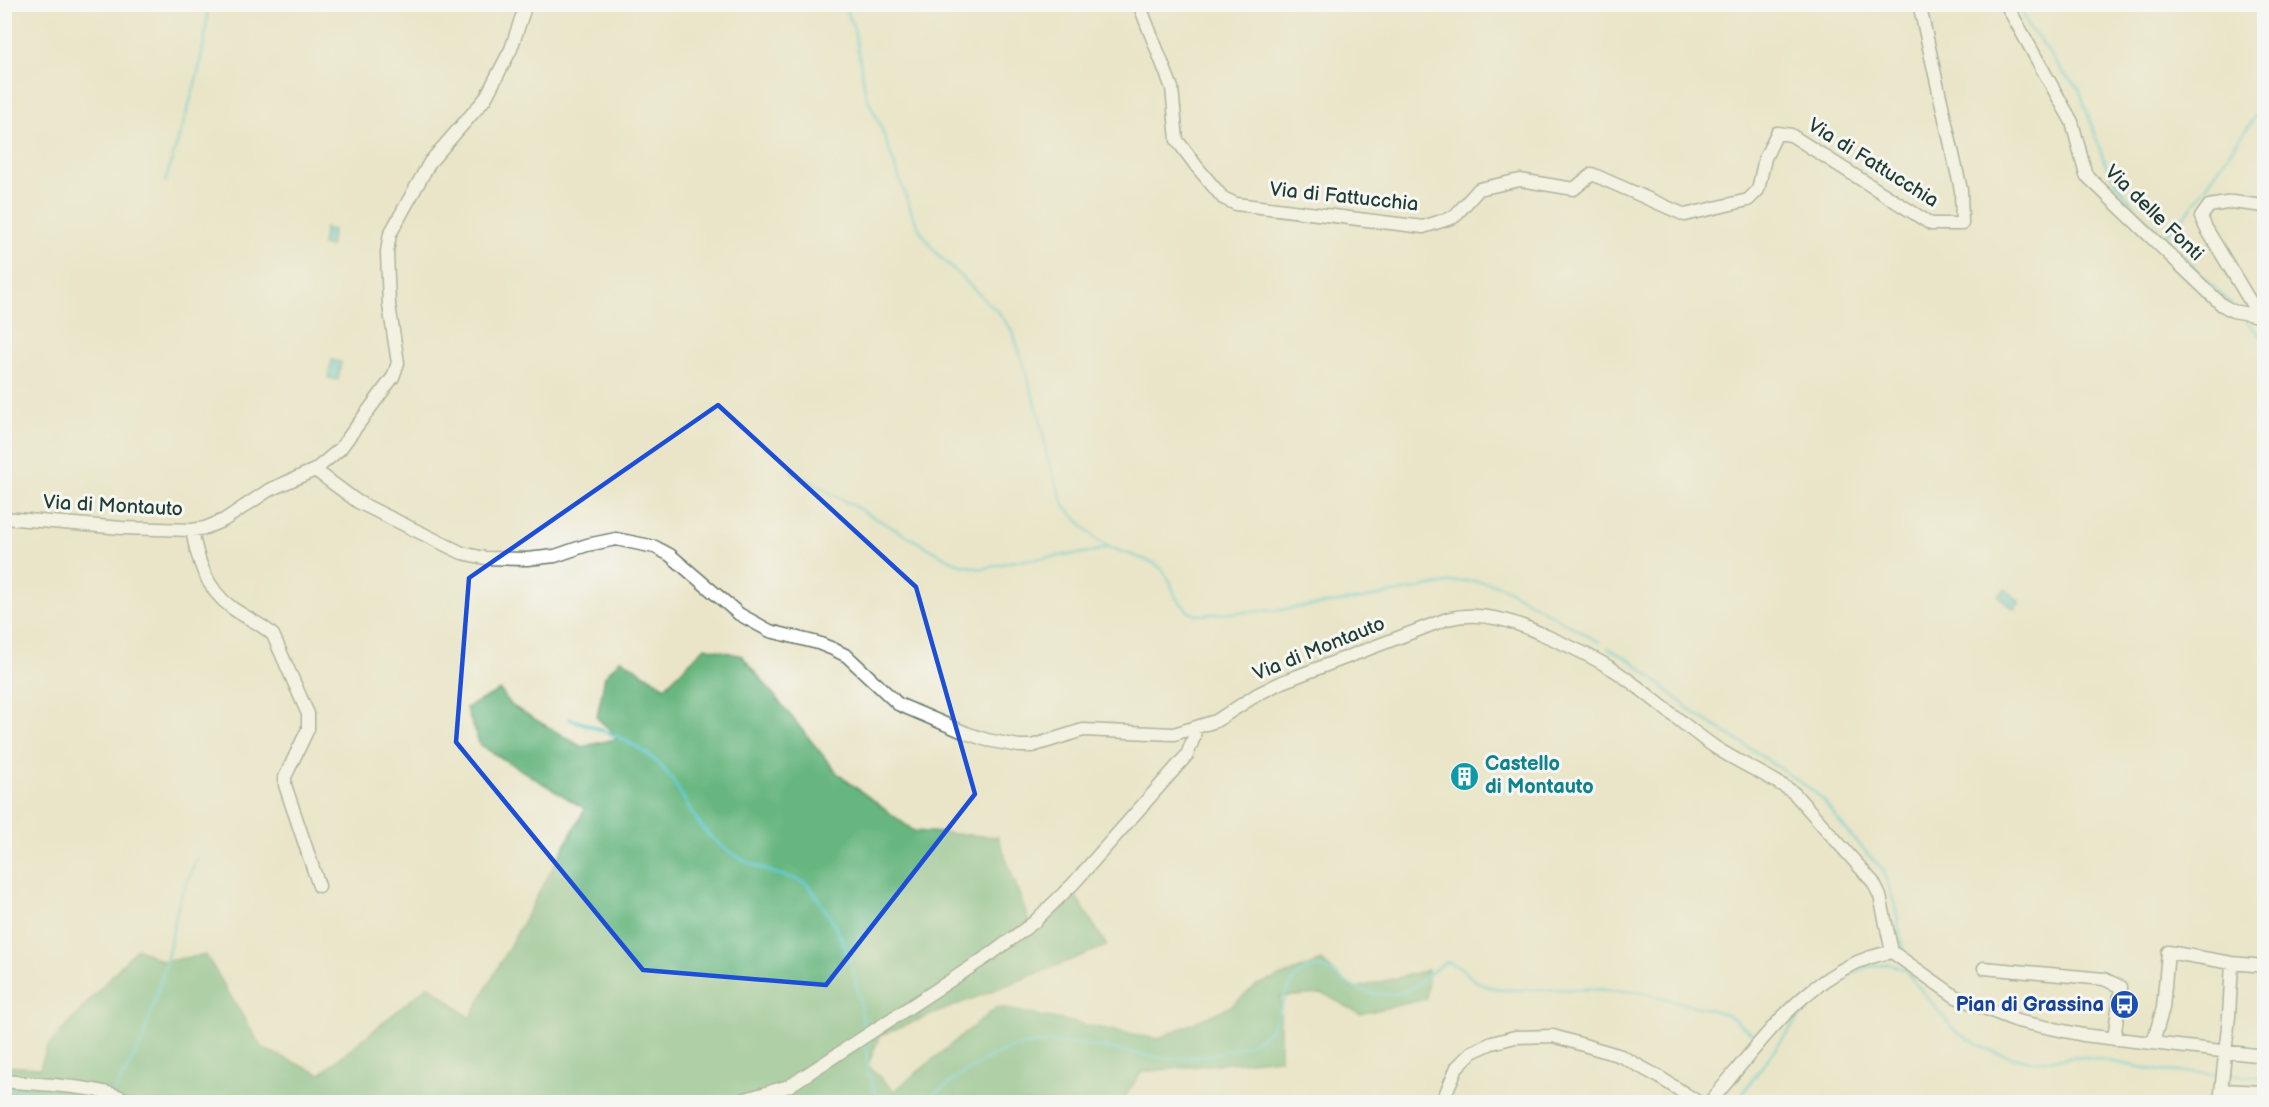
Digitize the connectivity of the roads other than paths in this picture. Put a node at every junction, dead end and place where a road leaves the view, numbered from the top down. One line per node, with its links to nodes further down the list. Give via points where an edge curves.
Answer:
1 (526, 4): 7 (street, via 511,50 485,99 430,162 390,234 389,305 398,363 393,378 340,449)
2 (1139, 4): 3 (street, Via di Fattucchia, via 1172,88 1177,140 1223,198 1236,204 1423,226 1454,217 1479,189 1520,180 1574,189 1592,174 1685,215 1748,200 1758,190 1764,158 1777,133 1791,135 1931,224 1962,224 1961,190 1921,12)
3 (1923, 4)
4 (2007, 5): 6 (street, Via delle Fonti, via 2072,122 2086,175 2222,305)
5 (2265, 206): 6 (street, via 2220,204 2209,206 2202,217 2217,248)
6 (2262, 317)
7 (315, 470): 9 (street, Via di Montauto, via 269,490 224,520); 12 (street, Via di Montauto, via 358,502 462,553 527,559 555,556 616,539 655,547 670,555 739,614 770,631 818,643 847,656 898,704 966,733 1019,746 1032,746 1083,730 1174,734 1216,721 1282,682 1447,619 1505,619 1585,653 1610,668 1735,760 1794,793 1873,882 1880,896)
8 (4, 518): 9 (street, Via di Montauto)
9 (192, 530): 11 (street, via 205,577 230,607 273,635 308,714 308,729 285,777 285,785)
10 (1194, 729): 24 (street, via 1187,755 1073,884 1033,923 789,1086)
11 (320, 886)
12 (1892, 952): 16 (street, via 1956,997 2017,1021); 27 (street, via 1872,955 1841,969 1814,989 1787,1013)
13 (2232, 963): 14 (street); 17 (street, via 2168,952 2163,1008); 18 (street)
14 (2265, 966)
15 (1984, 968): 16 (street, via 2104,979 2121,987)
16 (2114, 1039): 17 (street)
17 (2153, 1043): 18 (street)
18 (2225, 1053): 19 (street); 21 (street)
19 (2265, 1056)
20 (4, 1081): 23 (street, via 90,1090 120,1096)
21 (2221, 1092): 22 (street)
22 (2265, 1092)
23 (129, 1102)
24 (736, 1102)
25 (1442, 1102): 26 (street, via 1457,1067 1472,1052 1515,1037 1553,1036 1621,1056)
26 (1698, 1102)
27 (1710, 1102)

